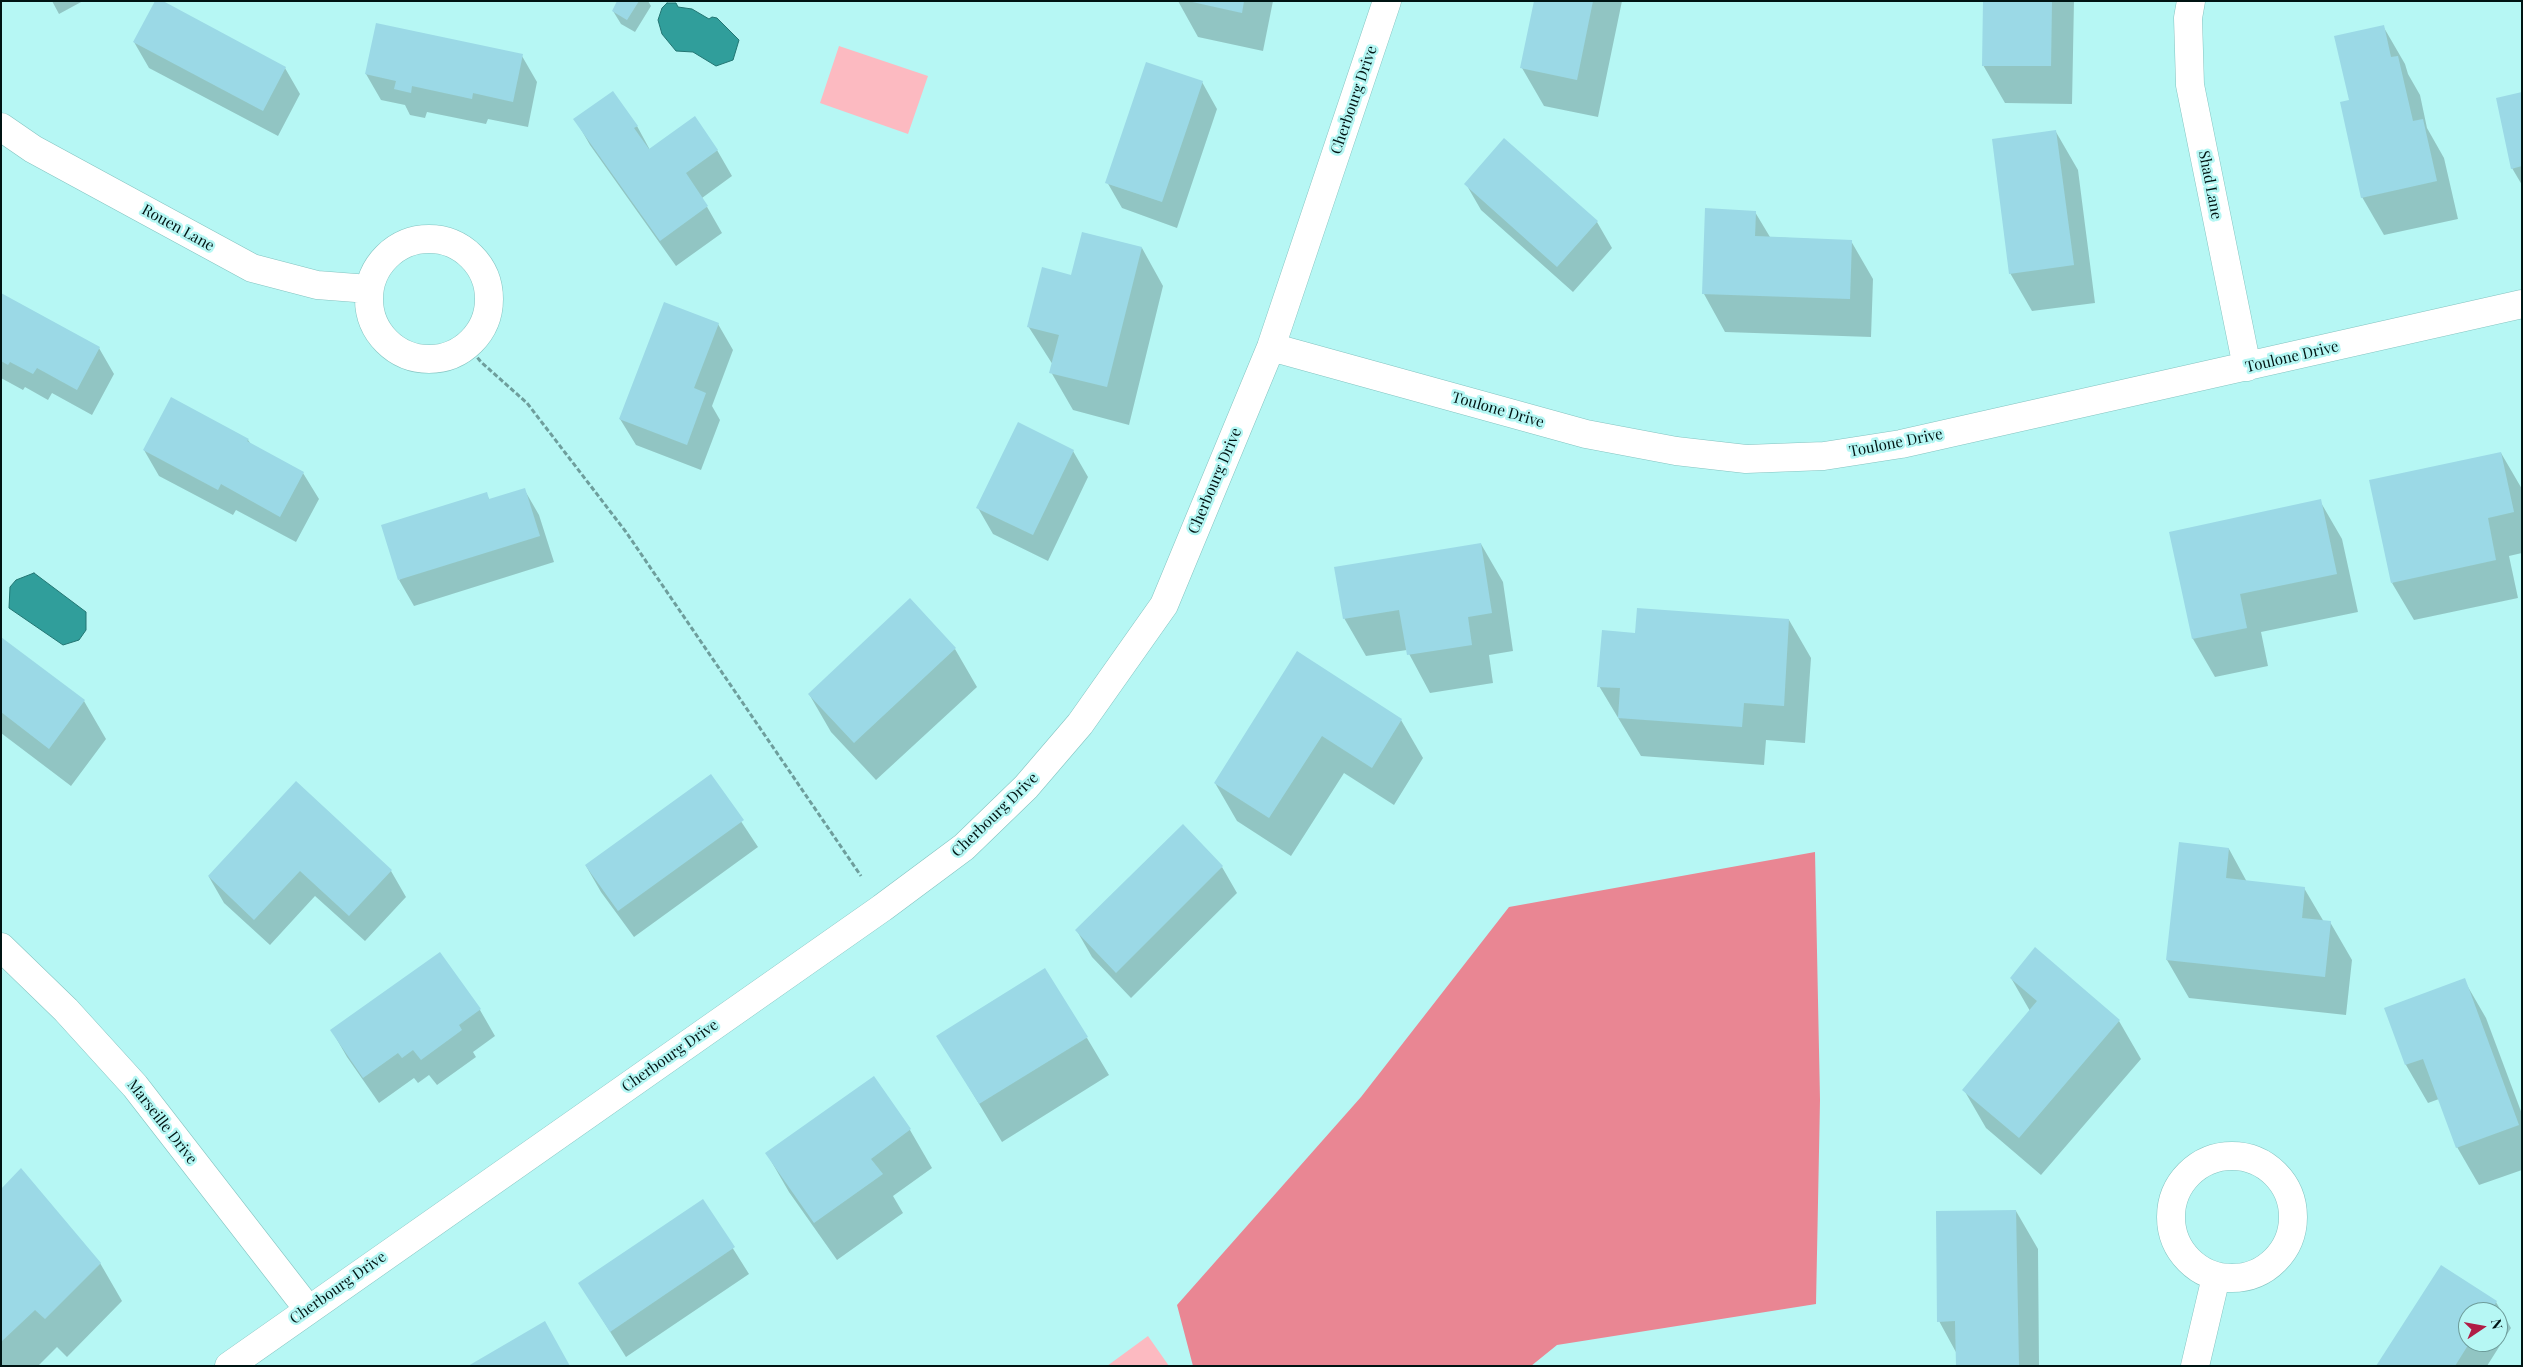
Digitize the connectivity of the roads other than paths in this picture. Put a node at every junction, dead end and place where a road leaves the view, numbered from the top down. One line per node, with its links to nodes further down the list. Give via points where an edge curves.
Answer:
1 (1387, 1): 6 (street, Cherbourg Drive)
2 (2191, 1): 7 (street, Shad Lane, via 2188,18 2190,85)
3 (1, 127): 4 (street, Rouen Lane, via 33,148 252,268 317,285)
4 (369, 289): 4 (street, via 369,310 377,330 390,346 408,357 430,360 450,357 468,346 482,329 489,309 484,275 468,252 449,242 429,238 408,242 389,253 376,269)
5 (2522, 304): 7 (street, Toulone Drive)
6 (1271, 347): 7 (street, Toulone Drive, via 1586,434 1676,451 1746,459 1824,456 1901,444); 10 (street, Cherbourg Drive, via 1164,605 1080,724 1026,787 964,847 882,908)
7 (2247, 367)
8 (1, 947): 10 (street, Marseille Drive, via 66,1010 135,1086)
9 (2216, 1277): 9 (street, via 2235,1279 2253,1275 2270,1265 2292,1234 2294,1214 2290,1195 2280,1178 2266,1165 2248,1157 2229,1155 2210,1159 2193,1169 2180,1183 2173,1201 2171,1220 2179,1248 2198,1269); 12 (street)
10 (308, 1309): 11 (street, Cherbourg Drive)
11 (228, 1366)
12 (2195, 1366)

